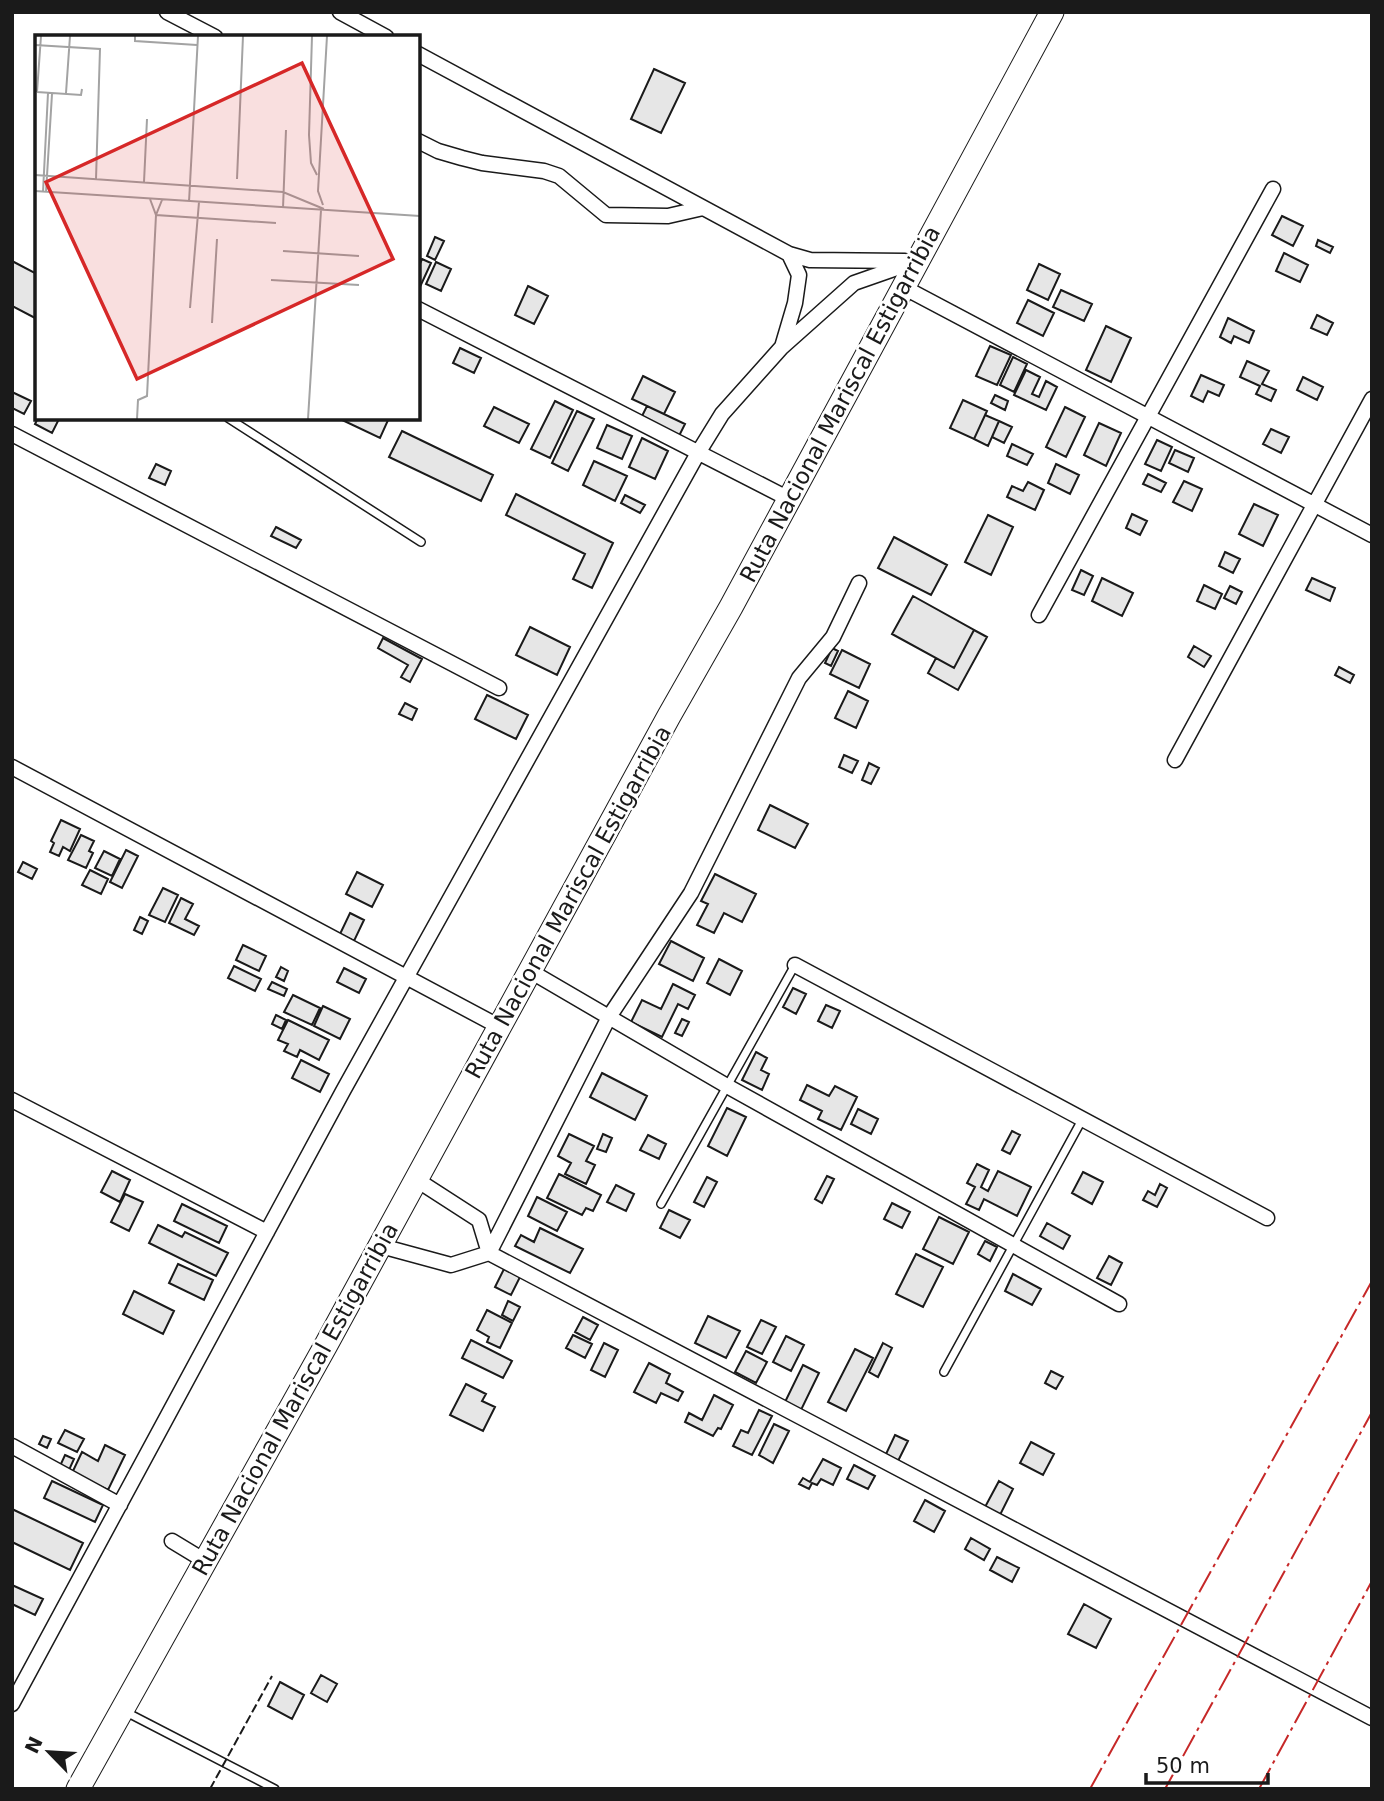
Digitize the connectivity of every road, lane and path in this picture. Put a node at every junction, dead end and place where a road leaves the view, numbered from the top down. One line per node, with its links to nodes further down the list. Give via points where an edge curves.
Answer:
1 (167, 12): 4 (street)
2 (340, 12): 5 (street)
3 (1052, 12): 11 (main road, Ruta Nacional Mariscal Estigarribia)
4 (211, 35)
5 (382, 35)
6 (420, 55): 9 (street)
7 (420, 142): 9 (street, via 482,163 559,176 606,215 668,216)
8 (1273, 189): 16 (street)
9 (703, 208): 10 (street)
10 (789, 254): 11 (street, via 810,260); 14 (street, via 799,275)
11 (917, 261): 12 (main road, Ruta Nacional Mariscal Estigarribia); 14 (street, via 855,283)
12 (902, 287): 16 (street); 20 (main road, Ruta Nacional Mariscal Estigarribia)
13 (420, 310): 19 (street)
14 (781, 348): 19 (street, via 722,414)
15 (1372, 399): 21 (street)
16 (1148, 416): 21 (street); 25 (street)
17 (231, 420): 23 (lane)
18 (12, 435): 26 (street)
19 (698, 453): 20 (street); 31 (street)
20 (789, 499): 30 (main road, Ruta Nacional Mariscal Estigarribia)
21 (1315, 505): 22 (street); 27 (street)
22 (1372, 535)
23 (421, 542)
24 (859, 583): 32 (street, via 833,637 799,678 691,893)
25 (1039, 615)
26 (499, 688)
27 (1175, 760)
28 (12, 767): 31 (street)
29 (795, 965): 34 (lane); 36 (street)
30 (530, 971): 32 (street); 33 (main road, Ruta Nacional Mariscal Estigarribia)
31 (407, 978): 33 (street); 40 (street)
32 (609, 1017): 34 (street); 43 (street)
33 (500, 1027): 37 (main road, Ruta Nacional Mariscal Estigarribia)
34 (727, 1086): 38 (lane); 42 (street)
35 (12, 1100): 40 (street)
36 (1083, 1118): 39 (street); 42 (lane)
37 (416, 1180): 41 (main road, Ruta Nacional Mariscal Estigarribia); 43 (street, via 479,1220)
38 (661, 1204)
39 (1267, 1218)
40 (267, 1232): 47 (street)
41 (381, 1246): 43 (street, via 451,1265); 49 (main road, Ruta Nacional Mariscal Estigarribia)
42 (1014, 1246): 44 (street); 45 (lane)
43 (489, 1253): 52 (street)
44 (1119, 1304)
45 (944, 1372)
46 (12, 1446): 47 (street)
47 (120, 1505): 50 (street)
48 (172, 1541): 49 (street)
49 (205, 1560): 51 (main road, Ruta Nacional Mariscal Estigarribia)
50 (12, 1704)
51 (122, 1710): 53 (main road, Ruta Nacional Mariscal Estigarribia); 54 (lane)
52 (1372, 1718)
53 (78, 1789)
54 (275, 1789)

